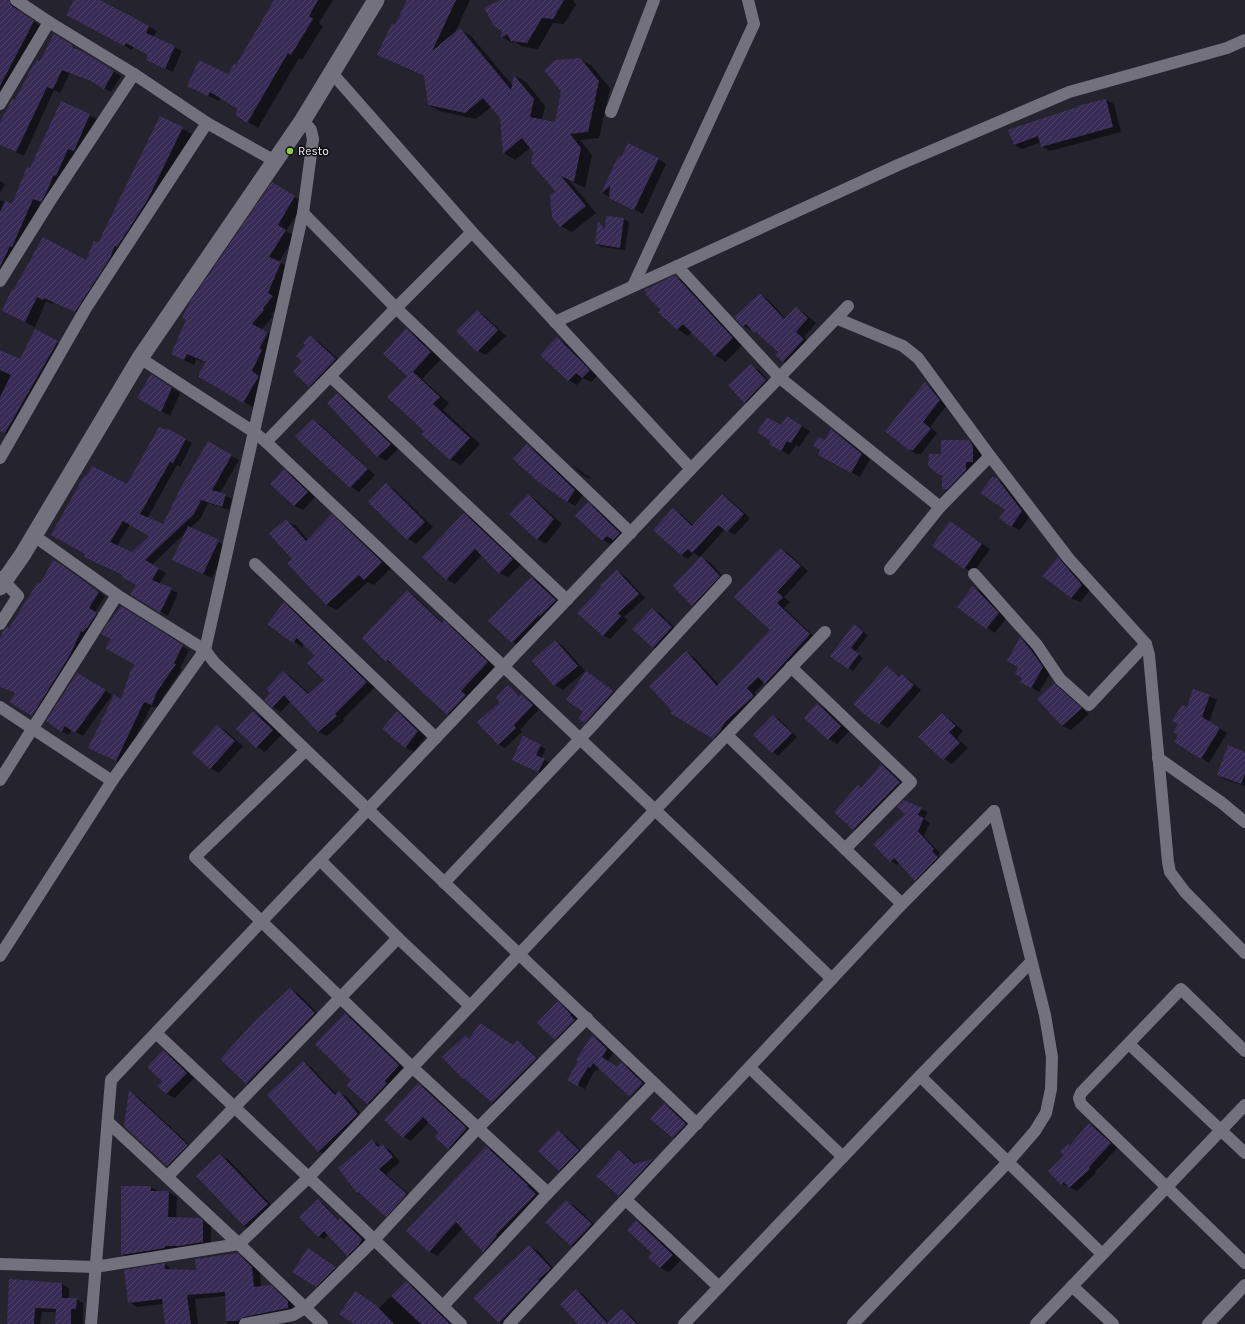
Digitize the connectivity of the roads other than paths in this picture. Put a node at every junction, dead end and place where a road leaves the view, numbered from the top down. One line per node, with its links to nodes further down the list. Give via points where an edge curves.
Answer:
1 (16, 0): 5 (street)
2 (376, 0): 7 (street)
3 (654, 0): 10 (street)
4 (748, 0): 18 (street, via 754,24)
5 (49, 22): 8 (street); 9 (street)
6 (1245, 40): 16 (street, via 1227,48 1069,92 898,165)
7 (332, 73): 11 (street); 15 (street)
8 (134, 74): 12 (street); 17 (street)
9 (0, 104)
10 (610, 112)
11 (303, 120): 13 (street); 14 (street, via 311,130 313,139)
12 (207, 123): 13 (street); 29 (street, via 86,308)
13 (275, 161): 23 (street)
14 (303, 213): 20 (street); 26 (street)
15 (472, 232): 20 (street); 22 (street)
16 (677, 266): 18 (street); 25 (street)
17 (0, 281)
18 (634, 286): 22 (street)
19 (848, 306): 21 (street)
20 (396, 308): 24 (street); 32 (street)
21 (838, 319): 25 (street); 28 (street, via 903,346 918,358)
22 (555, 322): 30 (street)
23 (140, 358): 26 (street); 33 (street)
24 (330, 376): 27 (street); 40 (street)
25 (780, 378): 30 (street); 31 (street)
26 (254, 432): 27 (street); 44 (street)
27 (266, 442): 45 (street)
28 (990, 456): 31 (street); 43 (street, via 1069,559)
29 (0, 458)
30 (691, 469): 32 (street)
31 (940, 507): 35 (street)
32 (630, 533): 40 (street)
33 (33, 535): 38 (street, via 23,554); 39 (street)
34 (255, 564): 50 (street)
35 (890, 568)
36 (974, 574): 43 (street, via 1037,645 1060,679 1089,705)
37 (726, 580): 51 (street)
38 (1, 582): 41 (street, via 18,596)
39 (117, 594): 44 (street); 48 (street)
40 (567, 600): 45 (street)
41 (0, 624)
42 (825, 632): 46 (street)
43 (1146, 644): 53 (street)
44 (205, 650): 52 (street, via 214,662); 55 (street)
45 (503, 667): 50 (street); 51 (street)
46 (791, 667): 49 (street); 59 (street, via 911,782)
47 (0, 707): 48 (street)
48 (32, 729): 54 (street); 55 (street)
49 (727, 735): 56 (street); 59 (street)
50 (436, 738): 57 (street)
51 (580, 739): 56 (street); 61 (street)
52 (305, 751): 57 (street); 63 (street, via 195,858)
53 (1158, 758): 58 (street); 66 (street, via 1170,872 1185,892)
54 (0, 780)
55 (112, 781): 67 (street)
56 (656, 809): 65 (street); 69 (street)
57 (367, 811): 60 (street); 61 (street)
58 (1245, 822)
59 (845, 849): 62 (street)
60 (320, 860): 63 (street); 64 (street)
61 (444, 883): 65 (street)
62 (902, 904): 68 (street, via 994,811); 69 (street)
63 (261, 922): 70 (street); 73 (street)
64 (398, 938): 70 (street); 71 (street)
65 (519, 953): 71 (street); 72 (street)
66 (1245, 953)
67 (0, 956)
68 (1031, 962): 78 (street); 88 (street, via 1046,1015 1052,1057 1051,1089 1046,1113 1039,1125)
69 (832, 979): 77 (street)
70 (340, 998): 76 (street); 81 (street)
71 (470, 1006): 76 (street)
72 (587, 1018): 79 (street); 84 (street)
73 (156, 1033): 81 (street); 82 (street, via 111,1080)
74 (1129, 1044): 75 (street, via 1181,989); 85 (street); 91 (street, via 1079,1098 1081,1104)
75 (1245, 1051)
76 (412, 1067): 84 (street); 90 (street)
77 (750, 1068): 83 (street); 87 (street)
78 (920, 1076): 87 (street); 88 (street)
79 (654, 1083): 83 (street); 92 (street)
80 (1245, 1105): 85 (street)
81 (235, 1107): 89 (street); 90 (street)
82 (108, 1122): 89 (street); 99 (street)
83 (697, 1124): 93 (street)
84 (478, 1128): 92 (street); 94 (street)
85 (1221, 1130): 86 (street); 91 (street)
86 (1245, 1153)
87 (843, 1157): 102 (street)
88 (1008, 1162): 96 (street); 111 (street)
89 (167, 1177): 95 (street)
90 (309, 1177): 94 (street); 95 (street)
91 (1166, 1187): 96 (street); 97 (street)
92 (548, 1192): 103 (street)
93 (626, 1200): 102 (street); 109 (street)
94 (374, 1240): 103 (street); 104 (street)
95 (239, 1244): 99 (street); 104 (street)
96 (1102, 1254): 101 (street)
97 (1245, 1263)
98 (0, 1264): 99 (street)
99 (96, 1267): 105 (street)
100 (1245, 1285): 114 (street)
101 (1072, 1286): 112 (street); 113 (street)
102 (719, 1287): 110 (street)
103 (443, 1306): 108 (street)
104 (305, 1308): 106 (street, via 293,1315); 107 (street)
105 (91, 1324)
106 (245, 1324)
107 (322, 1324)
108 (461, 1324)
109 (509, 1324)
110 (684, 1324)
111 (853, 1324)
112 (1036, 1324)
113 (1113, 1324)
114 (1208, 1324)

